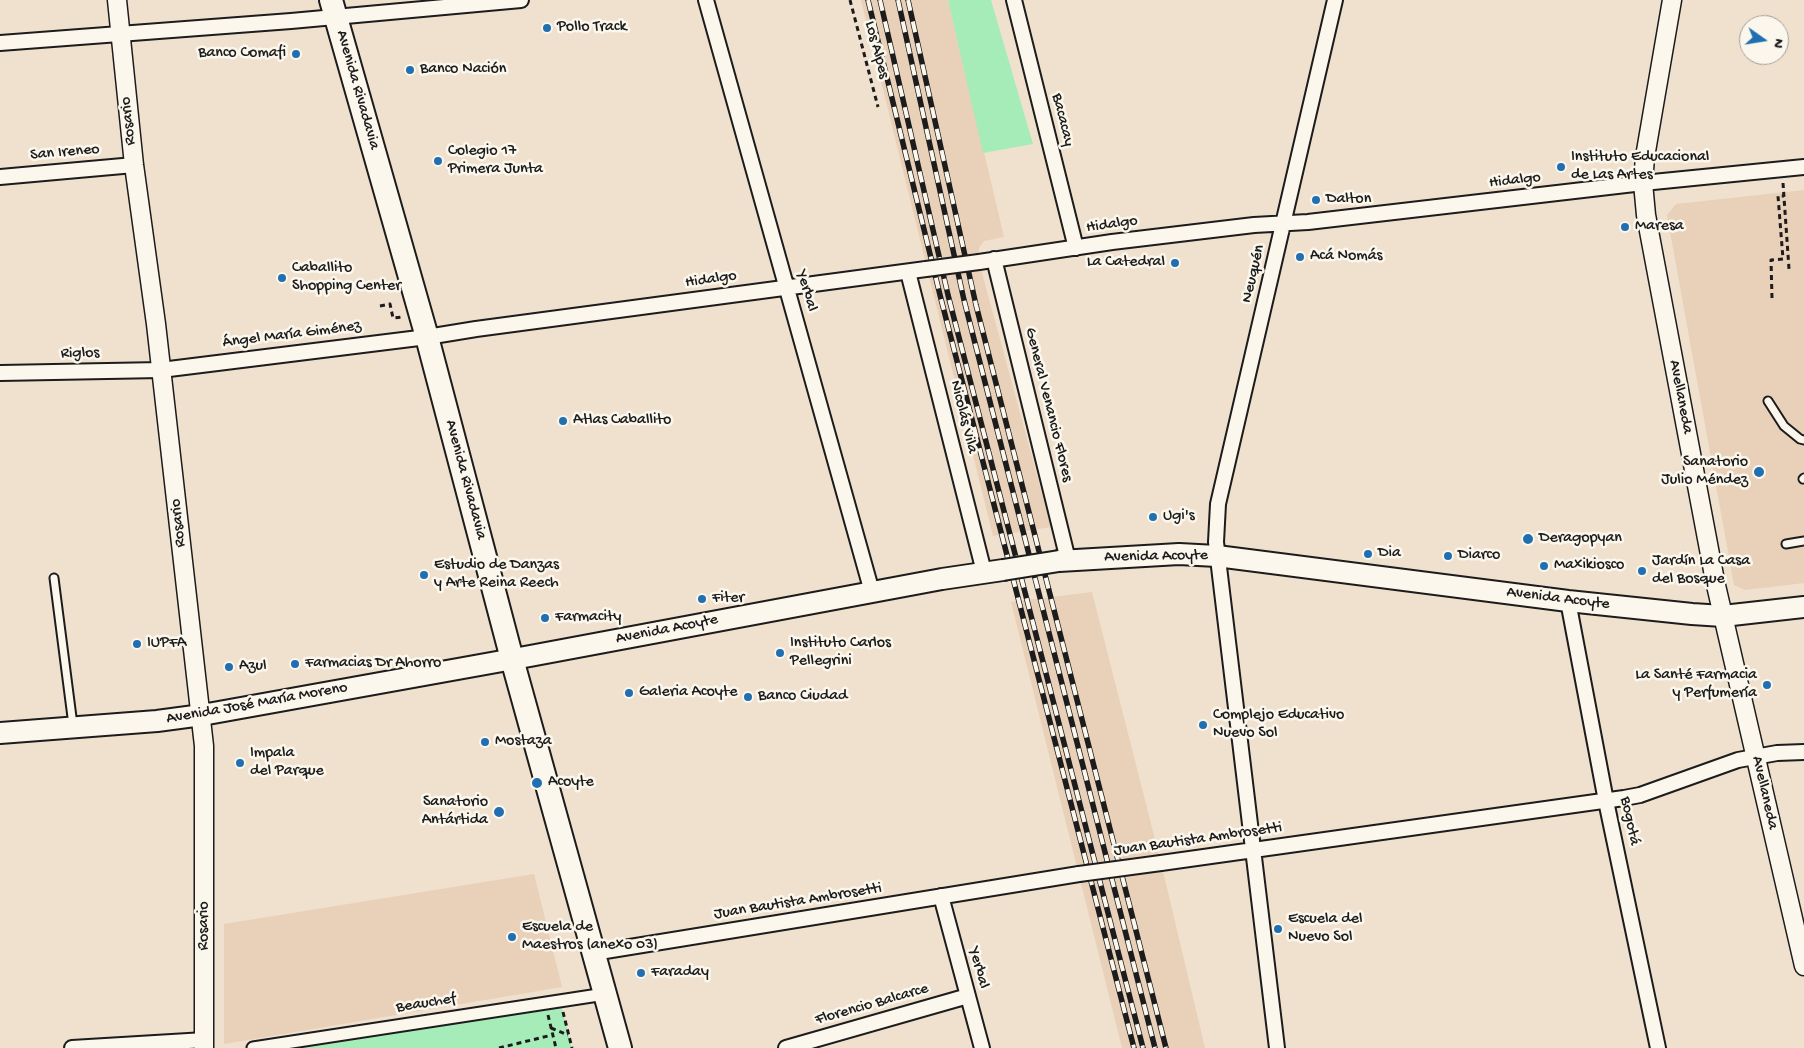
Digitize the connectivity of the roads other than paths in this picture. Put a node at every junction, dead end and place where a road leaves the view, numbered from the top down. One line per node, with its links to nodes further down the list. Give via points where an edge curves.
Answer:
1 (117, 0): 8 (street, Rosario)
2 (521, 0): 7 (street)
3 (706, 0): 18 (street, Yerbal)
4 (1014, 0): 15 (street, Bacacay)
5 (1335, 0): 14 (street, Neuquén)
6 (1672, 0): 13 (street, Avellaneda)
7 (334, 8): 8 (street); 19 (main road, Avenida Rivadavia)
8 (119, 34): 9 (street); 10 (street, Rosario)
9 (0, 43)
10 (134, 165): 12 (street, San Ireneo); 20 (street, Rosario)
11 (1804, 167): 13 (street, Hidalgo)
12 (0, 177)
13 (1643, 183): 14 (street, Hidalgo); 33 (street, Avellaneda, via 1646,215)
14 (1284, 224): 15 (street, Hidalgo); 26 (street, Neuquén, via 1218,504)
15 (1076, 248): 16 (street, Hidalgo)
16 (994, 260): 17 (street, Hidalgo, bridge); 27 (street, General Venancio Flores)
17 (908, 272): 18 (street, Hidalgo); 28 (street, Nicolás Vila)
18 (787, 287): 19 (street, Hidalgo); 30 (street, Yerbal)
19 (427, 337): 20 (street, Ángel María Giménez); 34 (main road, Avenida Rivadavia)
20 (161, 370): 21 (street, Riglos); 35 (street, Rosario)
21 (0, 373)
22 (1768, 401): 23 (lane, via 1784,426)
23 (1804, 440)
24 (1804, 541): 25 (lane)
25 (1786, 544)
26 (1218, 556): 27 (main road, Avenida Acoyte, via 1179,554); 31 (main road, Avenida Acoyte); 41 (street, Neuquén)
27 (1064, 560): 28 (main road, Avenida Acoyte, bridge)
28 (994, 571): 30 (main road, Avenida Acoyte)
29 (54, 578): 36 (lane)
30 (872, 592): 34 (main road, Avenida Acoyte)
31 (1568, 601): 33 (main road, Avenida Acoyte); 40 (street, Bogotá)
32 (1804, 607): 33 (main road, Avenida Acoyte)
33 (1723, 616): 39 (street, Avellaneda)
34 (512, 659): 35 (main road, Avenida José María Moreno); 43 (main road, Avenida Rivadavia)
35 (202, 715): 36 (main road, Avenida José María Moreno); 47 (street, Rosario)
36 (73, 727): 37 (main road, Avenida José María Moreno)
37 (0, 733)
38 (1804, 752): 39 (street, Juan Bautista Ambrosetti)
39 (1756, 755): 40 (street, Juan Bautista Ambrosetti, via 1640,795); 44 (street, Avellaneda)
40 (1606, 801): 41 (street, Juan Bautista Ambrosetti); 54 (street, Bogotá)
41 (1254, 849): 42 (street, Juan Bautista Ambrosetti, bridge); 53 (street, Neuquén)
42 (941, 896): 43 (street, Juan Bautista Ambrosetti); 46 (street, Yerbal)
43 (593, 953): 45 (main road, Avenida Rivadavia)
44 (1804, 966)
45 (605, 994): 49 (street, Beauchef); 50 (main road, Avenida Rivadavia)
46 (968, 996): 51 (street, Florencio Balcarce); 52 (street, Yerbal)
47 (205, 1044): 48 (street)
48 (72, 1048)
49 (252, 1048)
50 (620, 1048)
51 (786, 1048)
52 (982, 1048)
53 (1277, 1048)
54 (1658, 1048)

